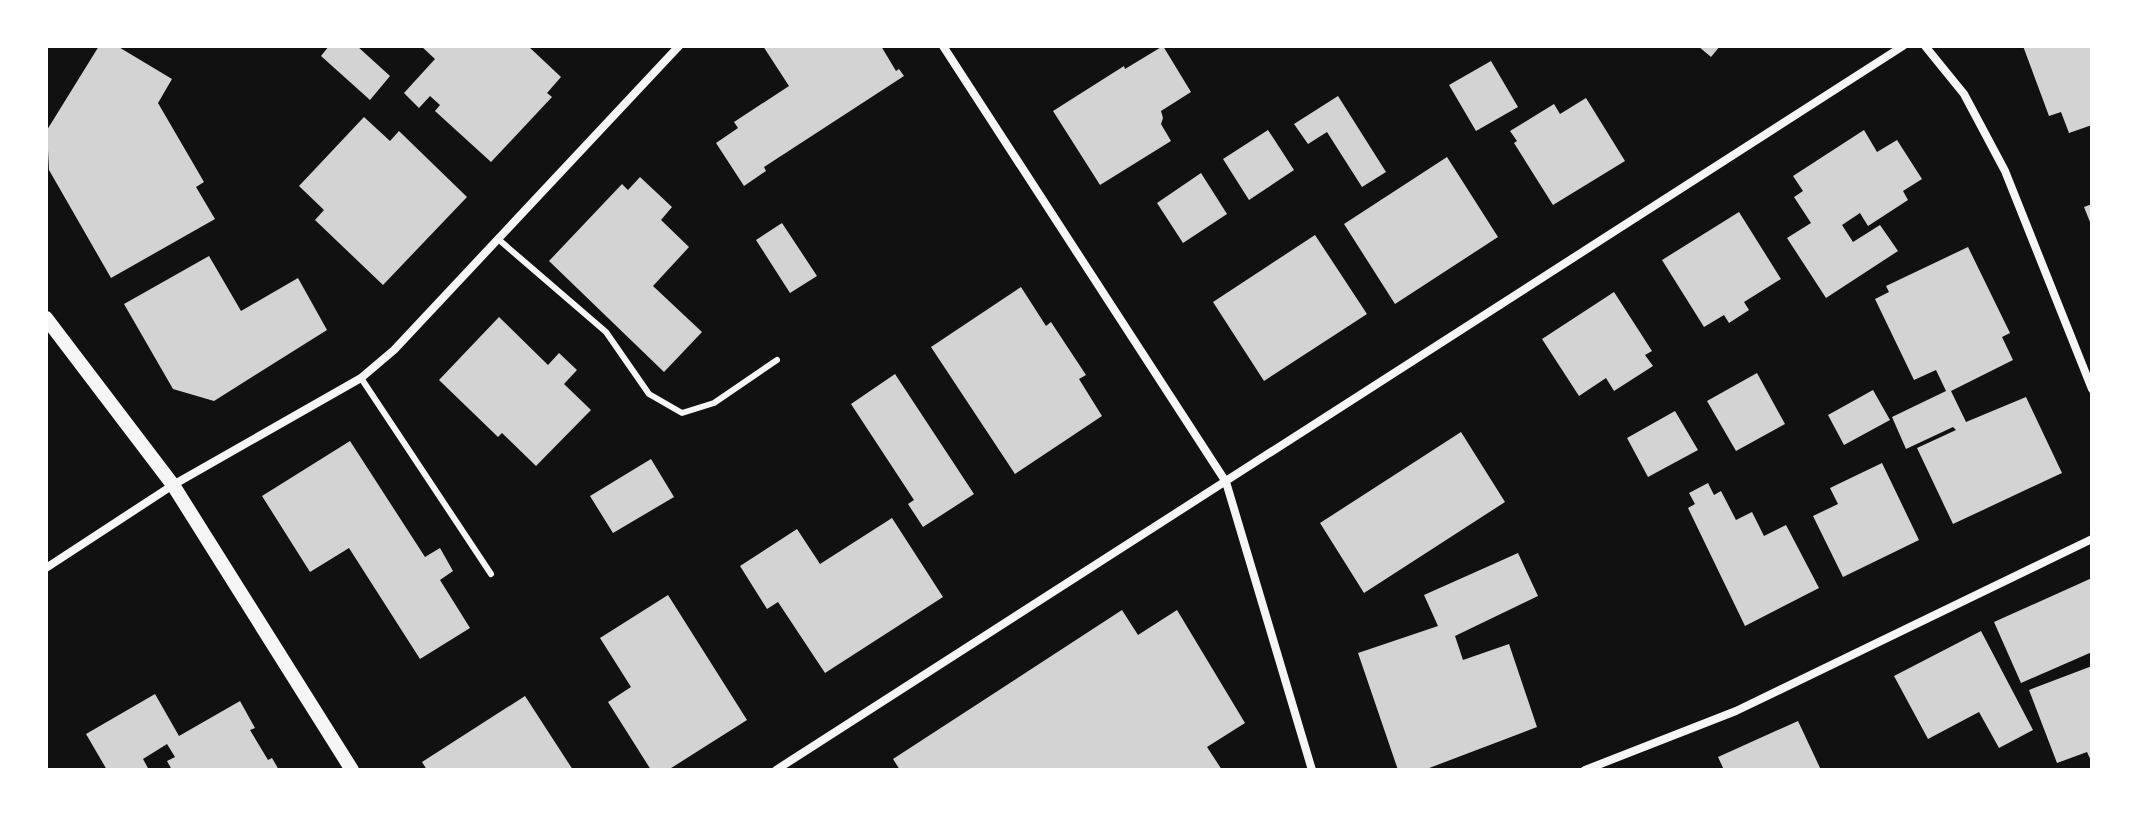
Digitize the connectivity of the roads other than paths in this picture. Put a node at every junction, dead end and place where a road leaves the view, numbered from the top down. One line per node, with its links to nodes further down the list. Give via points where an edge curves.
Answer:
1 (679, 46): 5 (street)
2 (943, 46): 10 (street)
3 (1903, 46): 10 (street)
4 (1925, 46): 9 (street, via 1964,94 2005,171)
5 (498, 239): 7 (lane, via 606,332 649,394 682,413 714,403); 8 (street)
6 (46, 318): 11 (street)
7 (777, 360)
8 (361, 378): 11 (street); 14 (lane)
9 (2092, 389)
10 (1226, 482): 16 (street); 17 (street)
11 (173, 485): 13 (street); 15 (street)
12 (2092, 539): 18 (street, via 1736,711)
13 (46, 568)
14 (491, 574)
15 (352, 770)
16 (776, 770)
17 (1312, 770)
18 (1585, 770)

